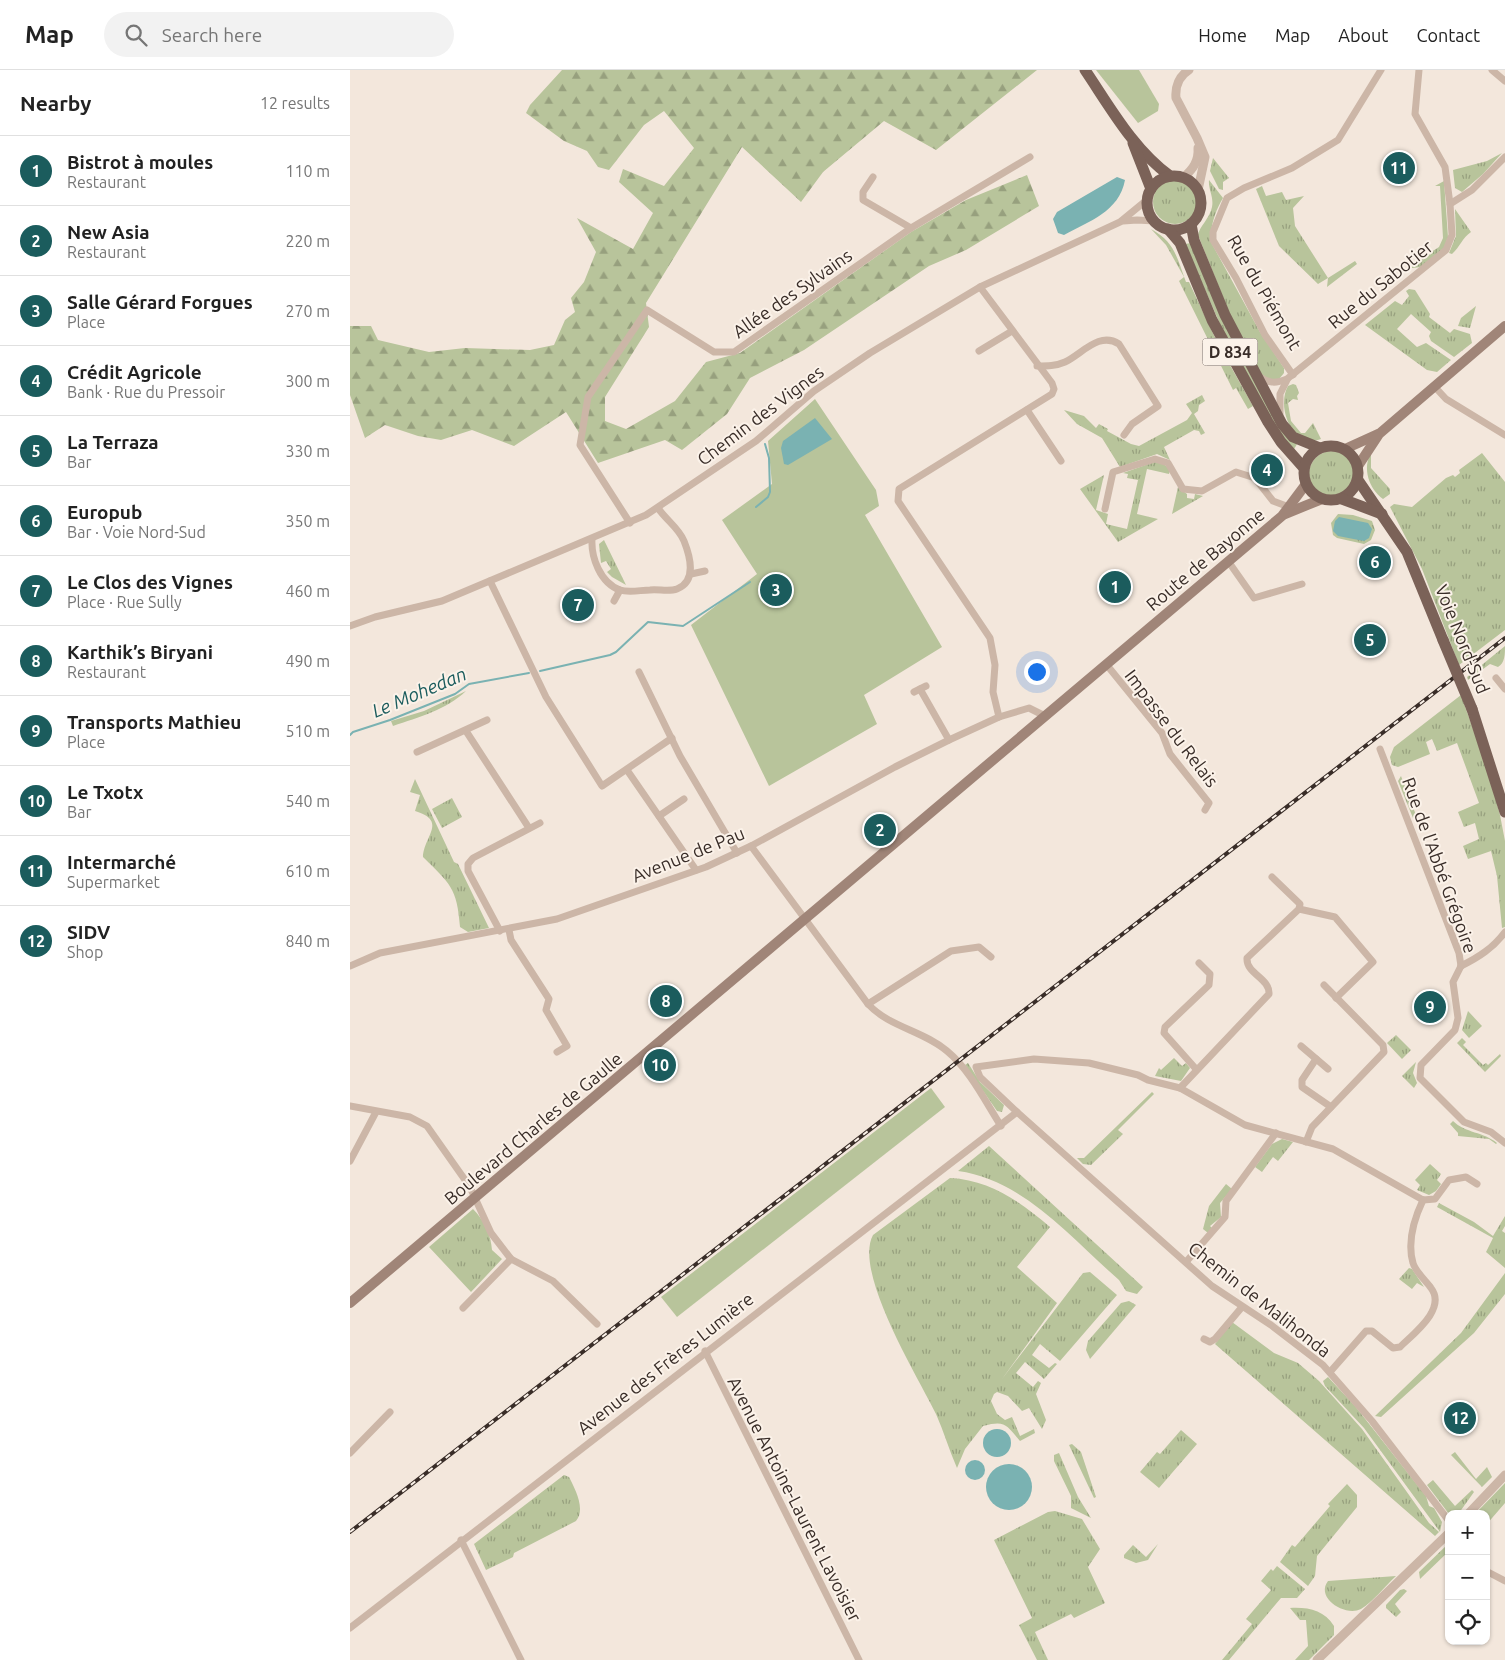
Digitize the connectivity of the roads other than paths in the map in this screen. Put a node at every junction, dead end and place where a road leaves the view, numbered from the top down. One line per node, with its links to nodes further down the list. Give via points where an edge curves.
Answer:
1 (1085, 70): 7 (main road)
2 (1189, 70): 8 (street, via 1177,86 1176,98)
3 (1381, 70): 28 (street, Rue du Piémont, via 1338,140 1292,168 1227,198 1221,209 1213,240)
4 (1420, 70): 16 (street, Rue du Sabotier, via 1415,114 1445,167)
5 (1492, 70): 6 (street)
6 (1505, 81)
7 (1130, 137): 11 (main road, via 1158,168); 15 (main road)
8 (1197, 138): 13 (street, via 1198,156 1193,169); 14 (street, via 1204,157)
9 (1030, 158): 20 (street)
10 (1504, 160): 16 (street, via 1472,190)
11 (1170, 176): 13 (main road); 15 (main road, via 1162,178)
12 (873, 177): 20 (street, via 863,192 863,200)
13 (1184, 177): 14 (main road)
14 (1198, 190): 19 (main road, via 1201,204)
15 (1149, 194): 17 (main road, via 1148,207); 18 (street, Chemin des Vignes)
16 (1450, 204): 28 (street, Rue du Sabotier, via 1452,235 1446,250)
17 (1155, 221): 18 (street, Chemin des Vignes); 21 (main road)
18 (1120, 222): 22 (street, Chemin des Vignes)
19 (1191, 224): 21 (main road); 27 (main road, D 834, via 1194,240 1225,315)
20 (910, 228): 49 (street, Allée des Sylvains, via 734,352 714,352 647,310 588,397 580,445)
21 (1168, 229): 39 (main road, D 834, via 1180,243 1212,320 1268,422)
22 (980, 287): 24 (street); 45 (street, Chemin des Vignes, via 830,380 756,442)
23 (1505, 326): 29 (main road)
24 (1012, 331): 25 (street); 26 (street)
25 (979, 352)
26 (1037, 366): 30 (street, via 1054,389 1052,394); 33 (street, via 1065,362 1104,340 1119,344 1158,406 1132,424)
27 (1254, 372): 28 (street, via 1271,382); 31 (main road, D 834)
28 (1290, 377): 31 (street, via 1279,400)
29 (1434, 386): 32 (main road); 34 (street, via 1446,399)
30 (1027, 410): 37 (street); 66 (street, via 898,493 898,501 990,638 995,665 993,692)
31 (1282, 424): 35 (main road, D 834, via 1293,437)
32 (1379, 434): 36 (main road); 38 (main road)
33 (1124, 435)
34 (1505, 435)
35 (1320, 448): 36 (main road, via 1337,446); 39 (main road, via 1307,460)
36 (1344, 449): 38 (main road)
37 (1061, 461)
38 (1358, 466): 40 (main road)
39 (1304, 468): 41 (main road)
40 (1358, 480): 43 (main road, via 1355,488); 47 (main road, Voie Nord-Sud)
41 (1306, 484): 42 (main road, via 1315,496); 44 (main road, Route de Bayonne)
42 (1322, 499): 43 (main road); 48 (main road, Route de Bayonne)
43 (1342, 499): 47 (main road)
44 (1289, 507): 46 (street, via 1273,501 1255,478 1236,472 1202,491 1183,489 1168,462 1155,459 1113,472); 48 (main road, Route de Bayonne)
45 (658, 508): 49 (street, Chemin des Vignes); 53 (street, via 684,541)
46 (1105, 509)
47 (1382, 514): 76 (main road, Voie Nord-Sud, bridge, via 1407,552 1472,709)
48 (1282, 516): 51 (main road, Route de Bayonne)
49 (630, 523): 50 (street, Chemin des Vignes)
50 (592, 538): 54 (street, Chemin des Vignes); 56 (street, via 598,568 604,578)
51 (1228, 561): 55 (street, via 1254,598); 59 (main road, Route de Bayonne)
52 (705, 571): 53 (street)
53 (691, 574): 56 (street, via 677,589)
54 (490, 581): 58 (street, Chemin des Vignes, via 442,601); 73 (street, via 546,698 602,786)
55 (1302, 584)
56 (620, 590): 57 (street)
57 (614, 602)
58 (350, 626)
59 (1150, 628): 60 (main road, Boulevard Charles de Gaulle)
60 (1106, 664): 65 (main road, Boulevard Charles de Gaulle); 75 (street, Impasse du Relais, via 1162,733 1170,754 1209,803)
61 (639, 672): 69 (street)
62 (1496, 678): 64 (street)
63 (920, 689): 70 (street)
64 (1505, 689)
65 (1043, 715): 66 (street, Avenue de Pau, via 1029,708); 85 (main road, Boulevard Charles de Gaulle)
66 (999, 717): 70 (street, Avenue de Pau)
67 (487, 720): 68 (street)
68 (466, 731): 72 (street); 79 (street)
69 (672, 738): 73 (street); 81 (street)
70 (949, 740): 80 (street, Avenue de Pau)
71 (1380, 749): 92 (street, Rue de l'Abbé Grégoire, via 1460,953)
72 (417, 752)
73 (627, 770): 77 (street)
74 (684, 800): 77 (street)
75 (1205, 810)
76 (1505, 812)
77 (659, 816): 82 (street)
78 (540, 823): 79 (street)
79 (529, 828): 87 (street, via 473,858 468,864 468,871)
80 (751, 846): 81 (street, Avenue de Pau); 85 (street)
81 (737, 853): 82 (street, Avenue de Pau)
82 (696, 870): 86 (street, Avenue de Pau, via 582,912)
83 (1272, 877): 84 (street, via 1297,900)
84 (1299, 909): 94 (street, via 1335,918 1373,962); 99 (street, via 1247,958 1248,966 1267,984 1267,999)
85 (804, 918): 95 (street); 113 (main road, Boulevard Charles de Gaulle)
86 (510, 930): 87 (street, Avenue de Pau); 97 (street, via 511,940 549,999 546,1010 567,1046)
87 (500, 931): 91 (street, Avenue de Pau, via 380,953)
88 (1505, 932): 92 (street, Rue de l'Abbé Grégoire, via 1481,956)
89 (991, 957): 95 (street, via 979,947 951,951)
90 (1200, 962): 99 (street, via 1210,974 1209,985 1164,1032)
91 (350, 966)
92 (1461, 966): 110 (street, via 1453,982 1458,1018 1455,1030 1421,1065 1420,1078 1464,1122 1491,1132)
93 (1324, 984): 94 (street)
94 (1336, 998): 103 (street, via 1383,1045 1384,1052)
95 (868, 1004): 107 (street, via 890,1021 946,1050 965,1070)
96 (1301, 1046): 98 (street)
97 (557, 1052)
98 (1316, 1059): 100 (street); 103 (street, via 1302,1080 1302,1087)
99 (1196, 1069): 101 (street)
100 (1328, 1069)
101 (1180, 1088): 105 (street, Chemin de Malihonda, via 1089,1063 1034,1059 976,1067 980,1077); 108 (street, via 1244,1126)
102 (350, 1106): 104 (street)
103 (1331, 1107): 109 (street, via 1312,1127)
104 (376, 1112): 111 (street); 113 (street, via 410,1117 428,1126)
105 (1017, 1112): 106 (street, Chemin de Malihonda); 107 (street)
106 (1024, 1119): 107 (street); 116 (street, Chemin de Malihonda)
107 (1001, 1126): 122 (street, Avenue des Frères Lumière)
108 (1276, 1133): 109 (street); 116 (street, via 1226,1201 1225,1217)
109 (1306, 1142): 114 (street, via 1332,1150)
110 (1505, 1144)
111 (350, 1160)
112 (1477, 1184): 114 (street, via 1466,1177 1449,1180 1434,1199)
113 (475, 1199): 115 (street, via 491,1233); 117 (main road, Boulevard Charles de Gaulle)
114 (1423, 1200): 123 (street, via 1412,1224 1413,1264 1433,1290 1434,1309 1400,1348 1393,1348 1372,1331 1366,1332)
115 (511, 1258): 119 (street); 120 (street, via 553,1281)
116 (1186, 1262): 118 (street, Chemin de Malihonda)
117 (350, 1303)
118 (1242, 1307): 121 (street, via 1215,1339 1210,1342); 123 (street, Chemin de Malihonda)
119 (463, 1308)
120 (597, 1324)
121 (1204, 1339)
122 (705, 1351): 130 (street, Avenue des Frères Lumière); 135 (street, Avenue Antoine-Laurent Lavoisier)
123 (1330, 1372): 128 (street, Chemin de Malihonda)
124 (390, 1412): 125 (street)
125 (350, 1453)
126 (1505, 1475): 127 (street)
127 (1472, 1510)
128 (1445, 1516)
129 (1445, 1537): 136 (street)
130 (461, 1540): 133 (street, Avenue des Frères Lumière); 134 (street)
131 (1490, 1573): 132 (street)
132 (1505, 1581)
133 (350, 1628)
134 (521, 1660)
135 (859, 1660)
136 (1317, 1660)

